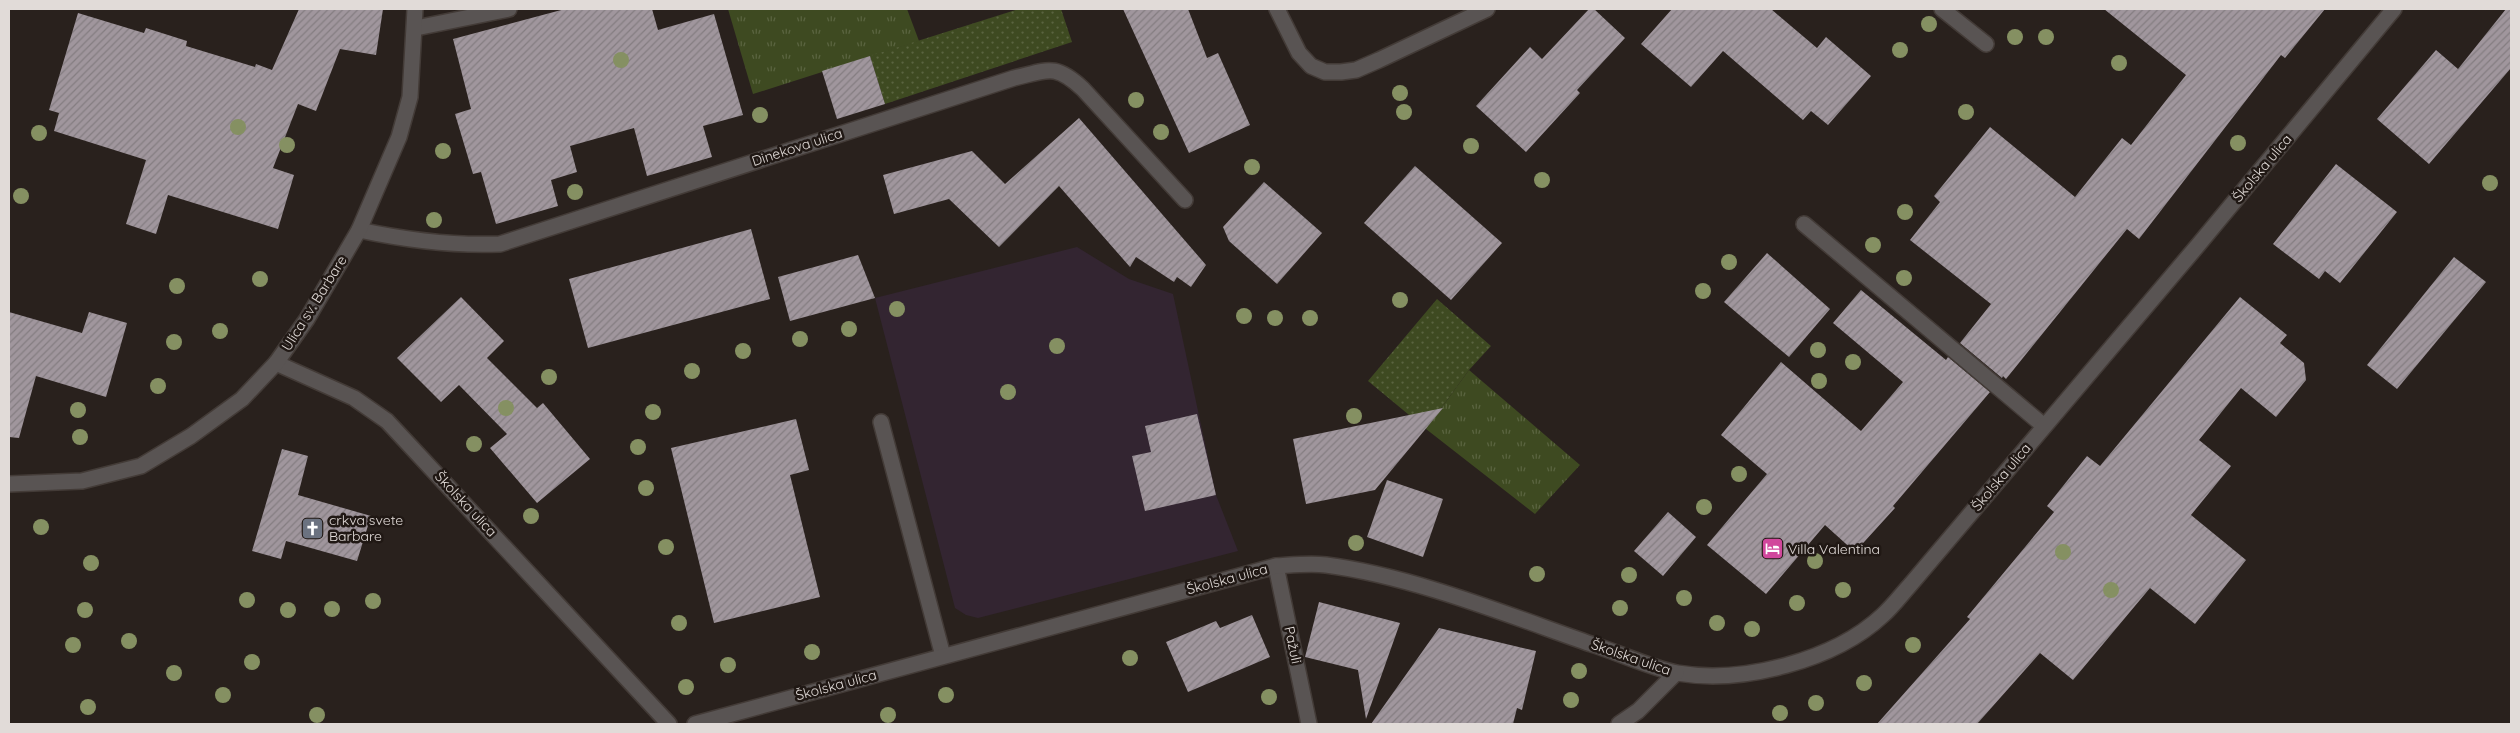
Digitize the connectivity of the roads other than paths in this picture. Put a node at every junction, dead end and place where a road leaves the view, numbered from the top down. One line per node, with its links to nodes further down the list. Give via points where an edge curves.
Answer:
1 (415, 9): 7 (street, Ulica sv. Barbare)
2 (509, 9): 7 (street)
3 (1277, 9): 4 (street, via 1299,52 1311,66 1325,72 1341,72 1356,70)
4 (1487, 9)
5 (1942, 9): 8 (street)
6 (2394, 9): 14 (street, Školska ulica)
7 (416, 28): 11 (street, Ulica sv. Barbare, via 410,97 401,129)
8 (1986, 44)
9 (1185, 200): 11 (street, Dinekova ulica, via 1084,89 1068,75 1050,69 500,244 410,240)
10 (1804, 224): 14 (street)
11 (359, 230): 12 (street, Ulica sv. Barbare, via 307,319)
12 (276, 363): 15 (street, Ulica sv. Barbare, via 242,399 191,436 141,466 82,481); 19 (street, Školska ulica, via 354,398 387,421)
13 (881, 422): 17 (street)
14 (2044, 426): 18 (street, Školska ulica, via 1911,584 1882,616 1860,632 1835,647 1798,662 1714,676)
15 (9, 484)
16 (1276, 566): 17 (street, Školska ulica); 18 (street, Školska ulica, via 1324,565 1394,580); 21 (street, Pažuli)
17 (943, 656): 20 (street, Školska ulica)
18 (1676, 673): 22 (street, via 1638,711)
19 (669, 724)
20 (694, 724)
21 (1309, 724)
22 (1619, 724)

